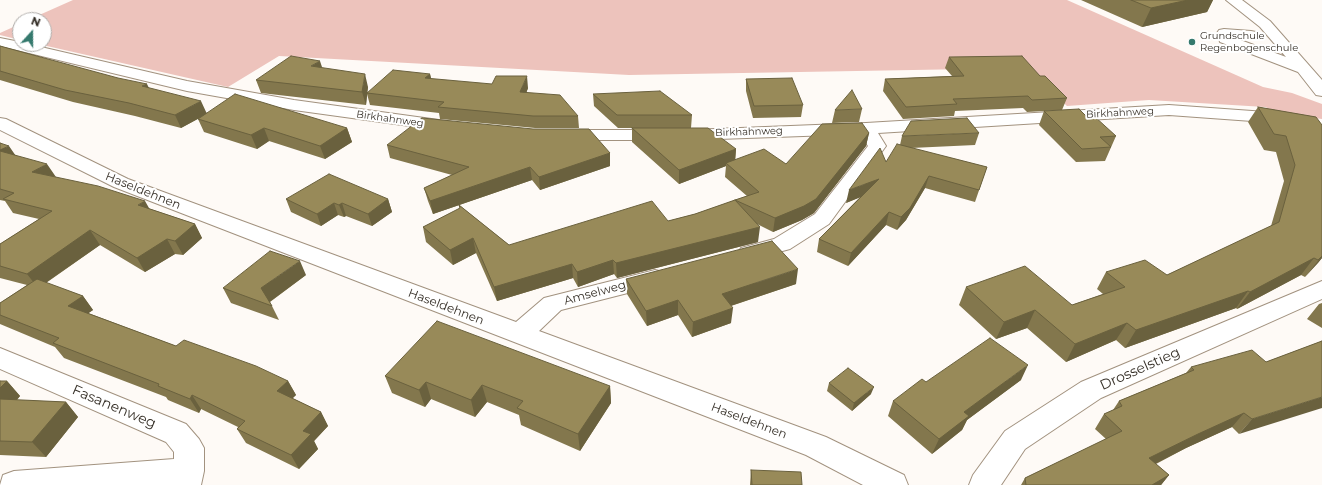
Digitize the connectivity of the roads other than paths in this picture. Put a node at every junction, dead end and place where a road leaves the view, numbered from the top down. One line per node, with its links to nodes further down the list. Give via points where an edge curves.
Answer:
1 (1233, 0): 4 (street, via 1265,24)
2 (1250, 35): 4 (street, via 1224,33 1225,39 1238,45)
3 (0, 42): 7 (street, Birkhahnweg, via 187,86 309,107)
4 (1304, 68): 5 (street)
5 (1322, 91)
6 (0, 123): 14 (street, Haseldehnen, via 121,183)
7 (460, 128)
8 (866, 128): 9 (street, Birkhahnweg, via 690,135); 10 (street, Birkhahnweg, via 1168,110 1266,117 1313,127); 11 (street, via 877,146 822,219 782,244)
9 (551, 135)
10 (1322, 140)
11 (729, 258)
12 (675, 272): 14 (street, Amselweg, via 553,304)
13 (1322, 289): 19 (street, Drosselstieg, via 1091,390 1016,440)
14 (519, 334): 18 (street, Haseldehnen, via 816,446)
15 (0, 358): 16 (street, Fasanenweg, via 176,433 188,448)
16 (188, 478): 17 (street)
17 (14, 485)
18 (893, 485)
19 (984, 485)

